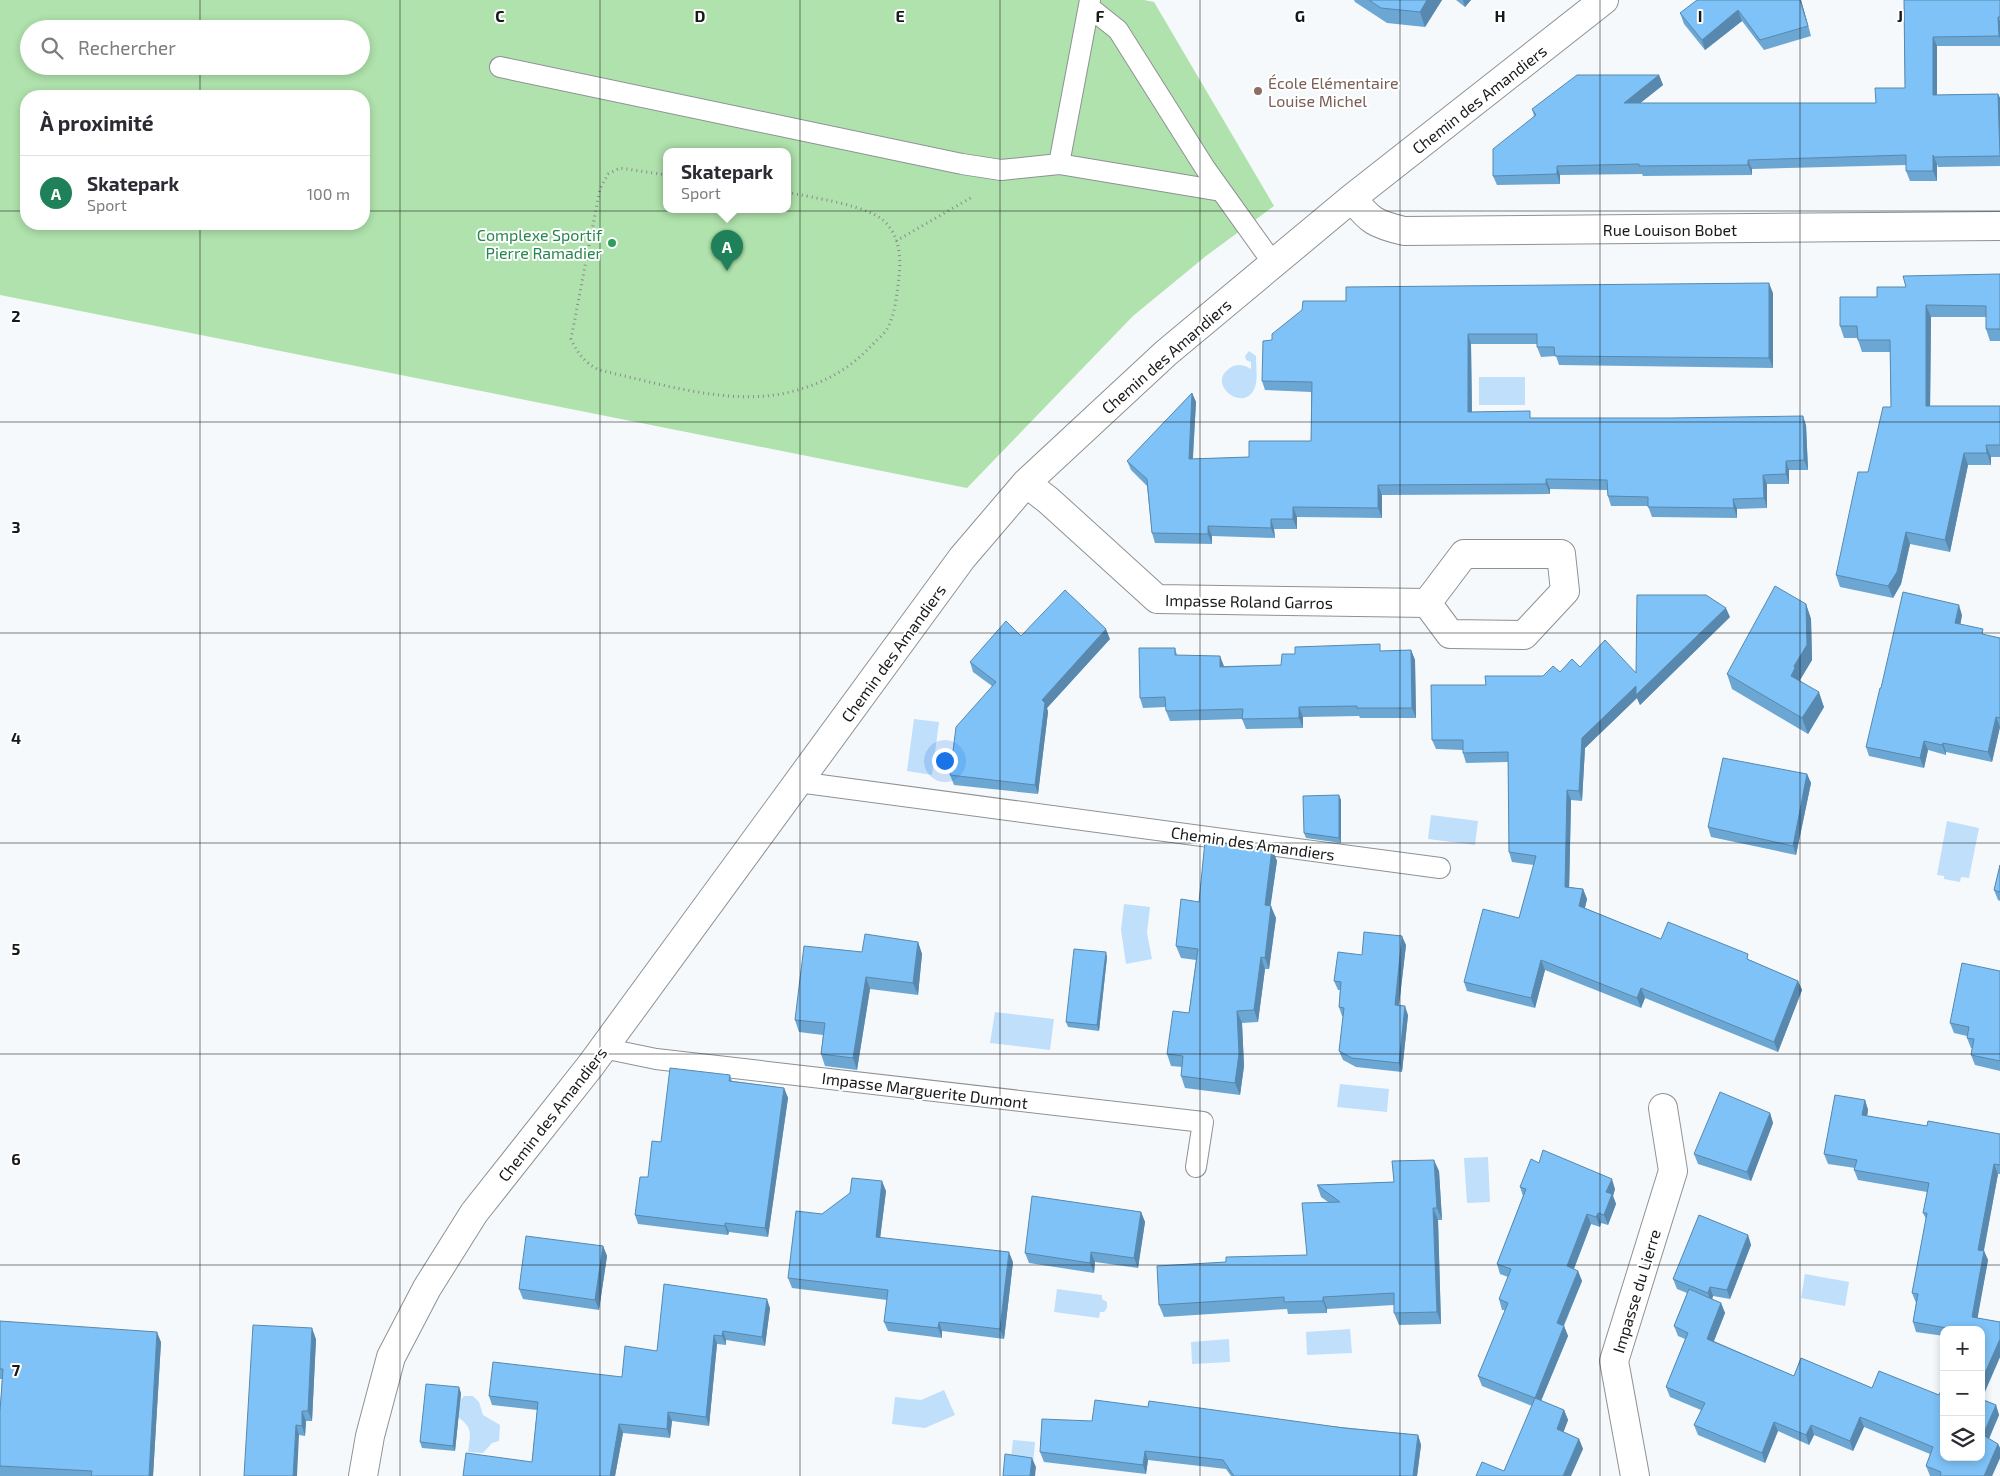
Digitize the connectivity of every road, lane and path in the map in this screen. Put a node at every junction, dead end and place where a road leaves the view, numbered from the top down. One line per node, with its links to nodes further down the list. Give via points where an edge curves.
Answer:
1 (1604, 0): 8 (street, Chemin des Amandiers)
2 (1089, 3): 4 (lane); 6 (lane, via 1118,30)
3 (500, 67): 4 (lane, via 962,164 1001,170)
4 (1059, 164): 6 (lane)
5 (663, 174): 7 (path, via 620,168 608,174 600,189 571,339 587,364 599,370 731,396 791,392 847,369 887,329 893,311 900,263 895,236 887,223 862,209)
6 (1220, 191): 10 (lane)
7 (791, 193)
8 (1352, 198): 9 (street, Rue Louison Bobet, via 1367,217 1404,231); 10 (street, Chemin des Amandiers)
9 (2000, 226)
10 (1273, 263): 11 (street, Chemin des Amandiers, via 1166,353)
11 (1026, 483): 12 (street, Impasse Roland Garros, via 1157,599); 13 (street, Chemin des Amandiers, via 962,558)
12 (1427, 603): 12 (street, via 1450,634 1524,635 1565,591 1561,554 1464,554)
13 (798, 782): 14 (lane, Chemin des Amandiers); 15 (street, Chemin des Amandiers)
14 (1440, 868)
15 (603, 1048): 17 (lane, Impasse Marguerite Dumont, via 656,1059 1203,1122); 18 (street, Chemin des Amandiers, via 474,1213 427,1288 391,1357)
16 (1663, 1108): 19 (street, Impasse du Lierre, via 1673,1171 1614,1361)
17 (1196, 1167)
18 (363, 1476)
19 (1635, 1476)

